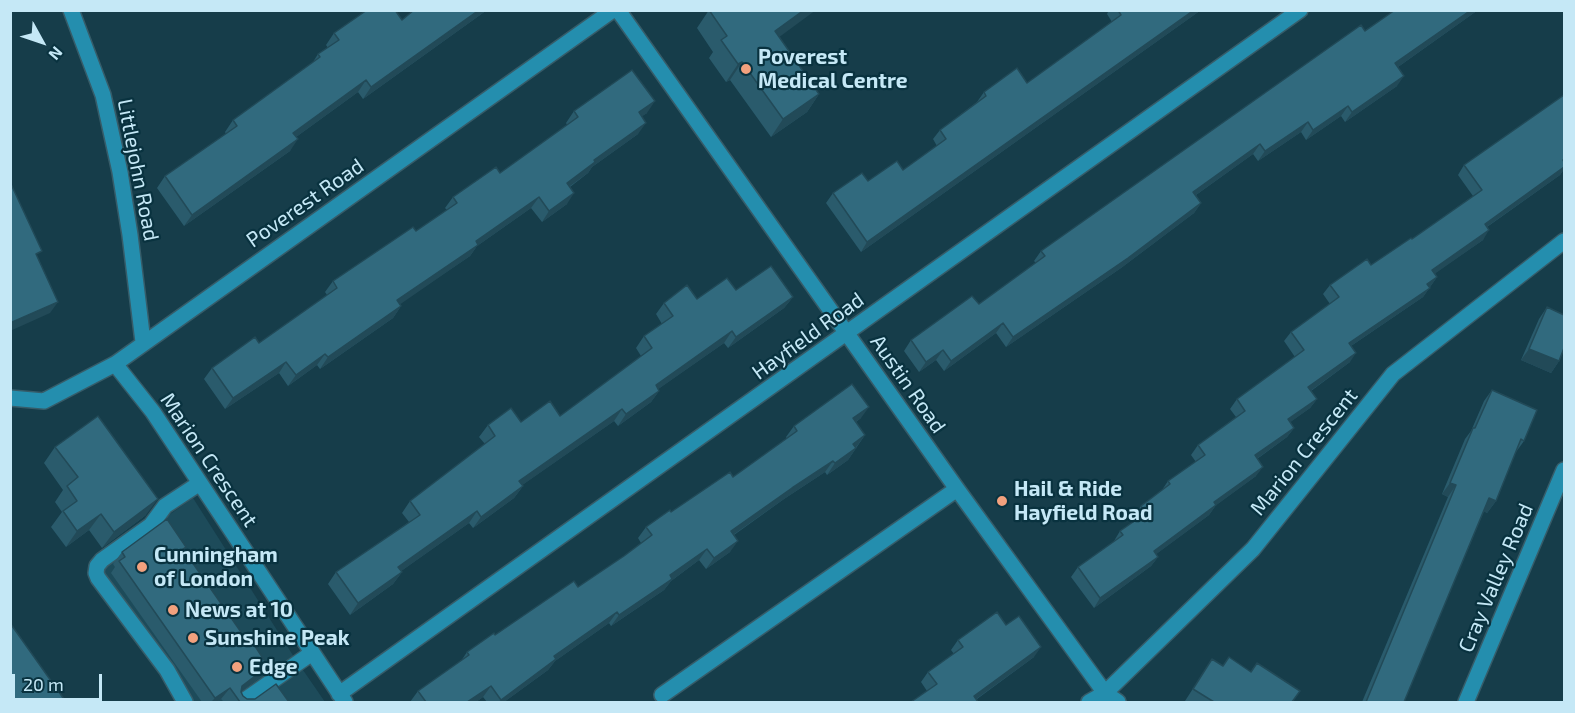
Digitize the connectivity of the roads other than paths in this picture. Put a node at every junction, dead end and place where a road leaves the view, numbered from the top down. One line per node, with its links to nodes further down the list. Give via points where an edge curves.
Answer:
1 (71, 10): 7 (street, Littlejohn Road, via 103,95 120,172)
2 (613, 10): 7 (street, Poverest Road)
3 (618, 10): 6 (street, Austin Road)
4 (1300, 10): 6 (street, Hayfield Road)
5 (1564, 242): 14 (street, Marion Crescent, via 1393,374 1253,549)
6 (846, 334): 12 (street, Austin Road); 16 (street, Hayfield Road)
7 (143, 342): 8 (street, Poverest Road)
8 (115, 364): 9 (street, Poverest Road, via 44,401); 11 (street, Marion Crescent, via 153,412)
9 (10, 398)
10 (1564, 470): 21 (street, Cray Valley Road)
11 (200, 483): 13 (street, Marion Crescent); 17 (street, via 165,506 151,525 102,560 96,573 167,670)
12 (957, 489): 14 (street, Austin Road); 15 (street)
13 (312, 653): 16 (street, Marion Crescent); 18 (street)
14 (1105, 693): 19 (street, Marion Crescent); 20 (street, Austin Road)
15 (662, 695)
16 (342, 698)
17 (185, 702)
18 (242, 702)
19 (1089, 702)
20 (1118, 702)
21 (1466, 702)

